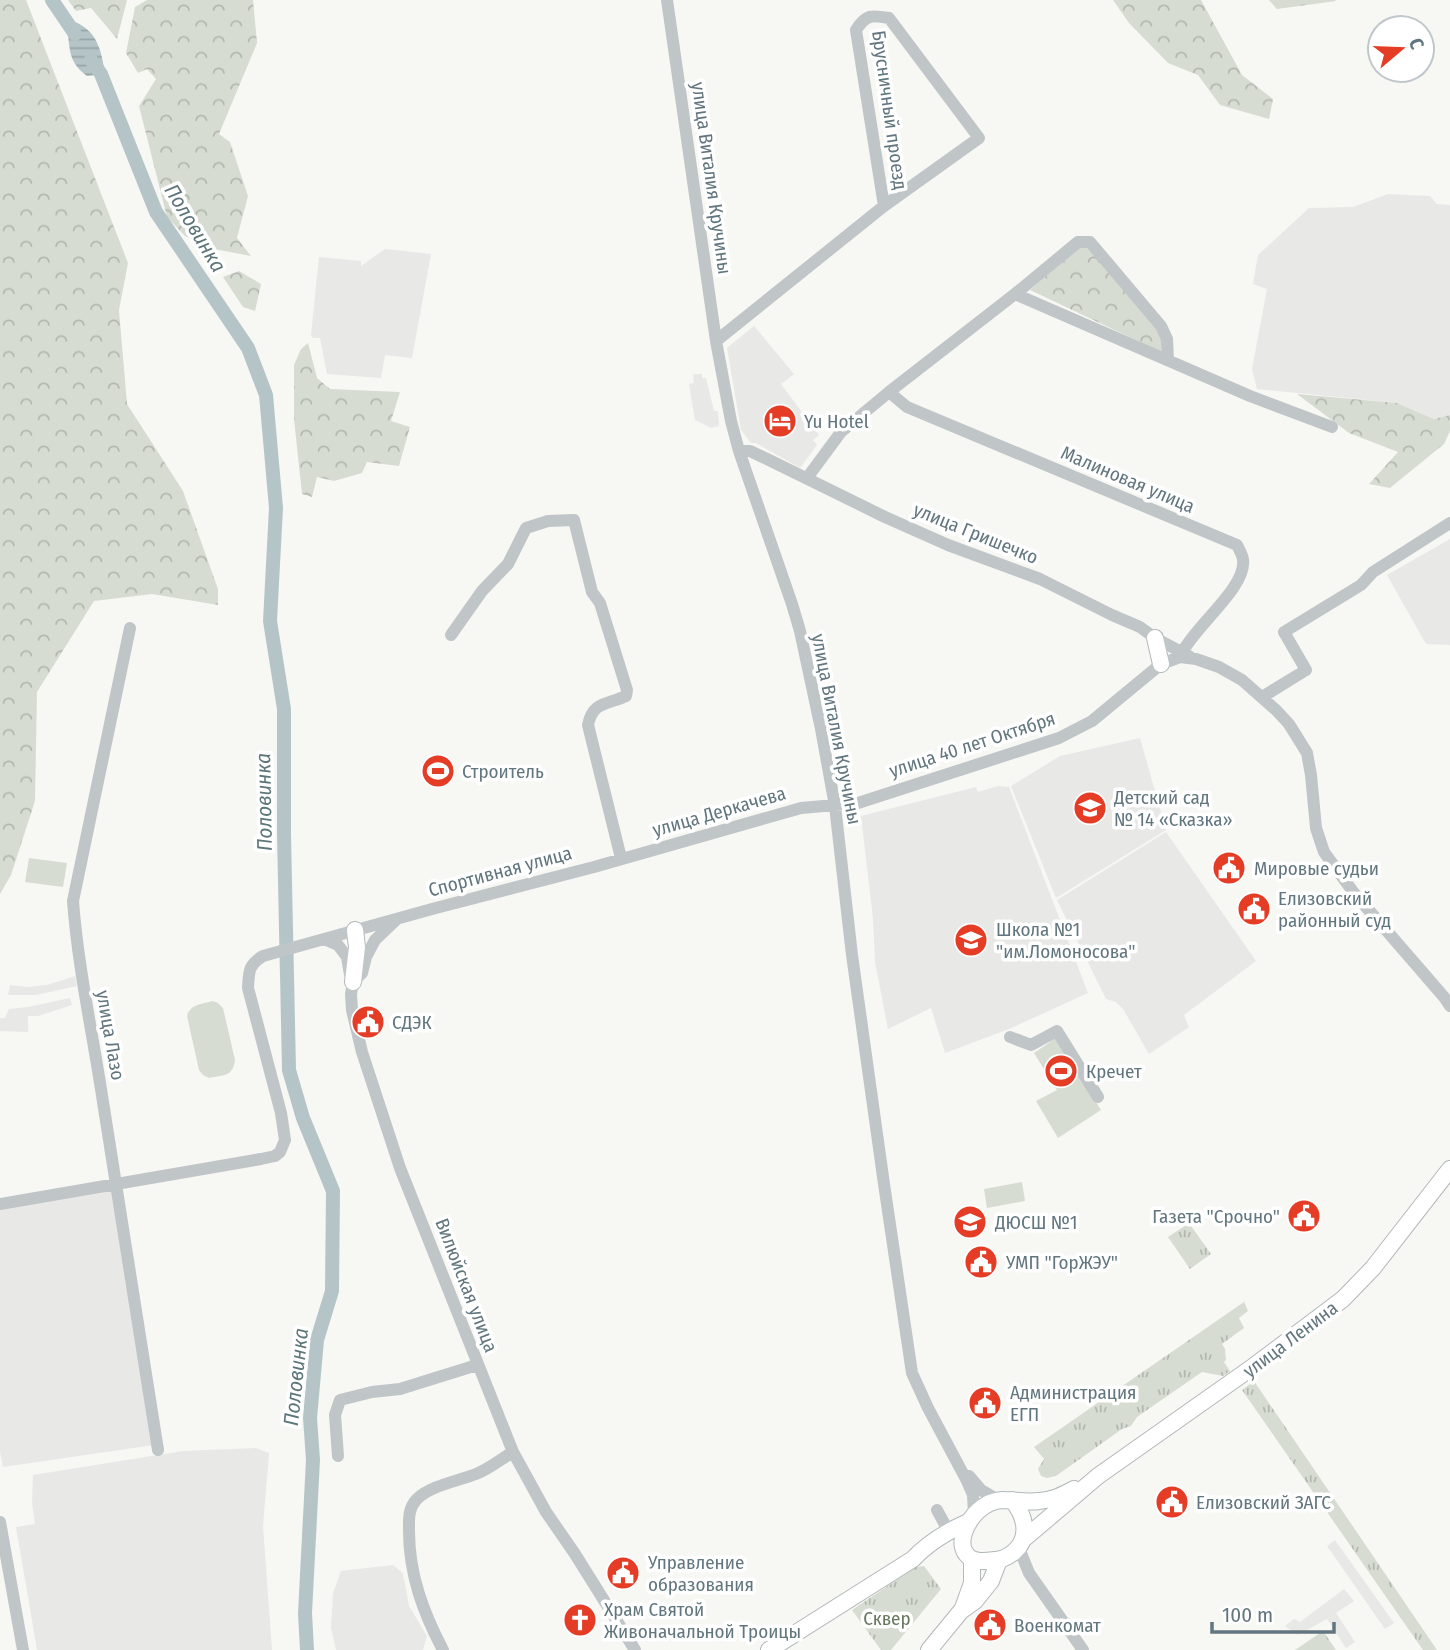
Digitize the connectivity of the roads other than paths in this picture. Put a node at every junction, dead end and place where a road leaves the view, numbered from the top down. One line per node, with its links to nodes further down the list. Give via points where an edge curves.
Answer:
1 (667, 0): 4 (street, улица Виталия Кручины)
2 (884, 206): 2 (street, Брусничный проезд, via 979,138 889,18 875,16 862,20 856,30); 4 (street, Брусничный проезд)
3 (1015, 294): 5 (street); 5 (street, via 1078,242 1090,242 1161,326); 6 (street)
4 (716, 341): 8 (street, улица Виталия Кручины)
5 (1168, 360): 7 (street)
6 (889, 391): 9 (street, via 841,432); 14 (street, Малиновая улица, via 907,407 1237,545 1244,560 1241,579)
7 (1332, 427)
8 (739, 451): 9 (street, улица Гришечко, via 750,451); 18 (street, улица Виталия Кручины, via 800,631)
9 (807, 478): 13 (street, улица Гришечко, via 962,551 1040,579 1140,626)
10 (1450, 523): 17 (street, via 1284,632 1306,670)
11 (130, 628): 28 (street, улица Лазо, via 73,901)
12 (451, 635): 19 (street, via 508,564 526,528 574,520 592,592 600,603 627,690 626,696 594,709 588,725)
13 (1155, 638): 14 (street, улица Гришечко); 16 (main road)
14 (1182, 653): 15 (street, улица Гришечко)
15 (1196, 659): 16 (street, via 1180,657); 17 (street, via 1242,680)
16 (1161, 664): 18 (street, улица 40 лет Октября, via 1092,721 1059,738 858,803)
17 (1262, 697): 24 (street, via 1289,724 1307,753 1316,828 1324,852)
18 (835, 806): 19 (street, улица Деркачева, via 801,808); 34 (street, улица Виталия Кручины, via 912,1373)
19 (618, 859): 20 (street, Спортивная улица)
20 (396, 920): 21 (street, Спортивная улица); 23 (street, Вилюйская улица, via 375,940 362,973)
21 (355, 930): 22 (street, Спортивная улица); 23 (main road)
22 (321, 940): 23 (street, via 338,945 347,957); 28 (street, Спортивная улица, via 263,956 249,970 248,988 281,1113 283,1147 275,1156)
23 (353, 982): 30 (street, Вилюйская улица, via 352,1010 366,1065 400,1168)
24 (1450, 1006)
25 (1010, 1037): 26 (street, via 1031,1045 1057,1031)
26 (1098, 1097)
27 (1450, 1169): 35 (main road, улица Ленина, via 1373,1269 1343,1299)
28 (116, 1184): 29 (street); 31 (street, улица Лазо)
29 (0, 1204)
30 (477, 1365): 32 (street, Вилюйская улица); 33 (street, via 400,1389 340,1400 335,1415)
31 (158, 1450)
32 (513, 1452): 46 (street, via 478,1474 423,1495 411,1508 412,1572 421,1605); 47 (street, Вилюйская улица)
33 (338, 1456)
34 (959, 1464): 36 (street, улица Виталия Кручины, via 981,1490); 38 (street, улица Виталия Кручины, via 973,1495)
35 (1098, 1476): 36 (main road, улица Ленина, via 1058,1497 1037,1502); 41 (main road, улица Ленина)
36 (1005, 1500): 38 (main road); 41 (main road, via 1023,1516)
37 (937, 1510): 40 (street)
38 (971, 1518): 40 (main road); 42 (main road, via 962,1537)
39 (0, 1524): 45 (street)
40 (949, 1532): 43 (main road)
41 (1012, 1551): 42 (main road, via 983,1561); 44 (main road, улица Ленина, via 975,1601); 50 (street)
42 (967, 1554): 43 (main road, via 949,1546); 44 (main road, улица Ленина, via 972,1583)
43 (913, 1559): 48 (main road)
44 (961, 1611): 49 (main road, улица Ленина)
45 (23, 1650)
46 (443, 1650)
47 (635, 1650)
48 (769, 1650)
49 (929, 1650)
50 (1083, 1650)

